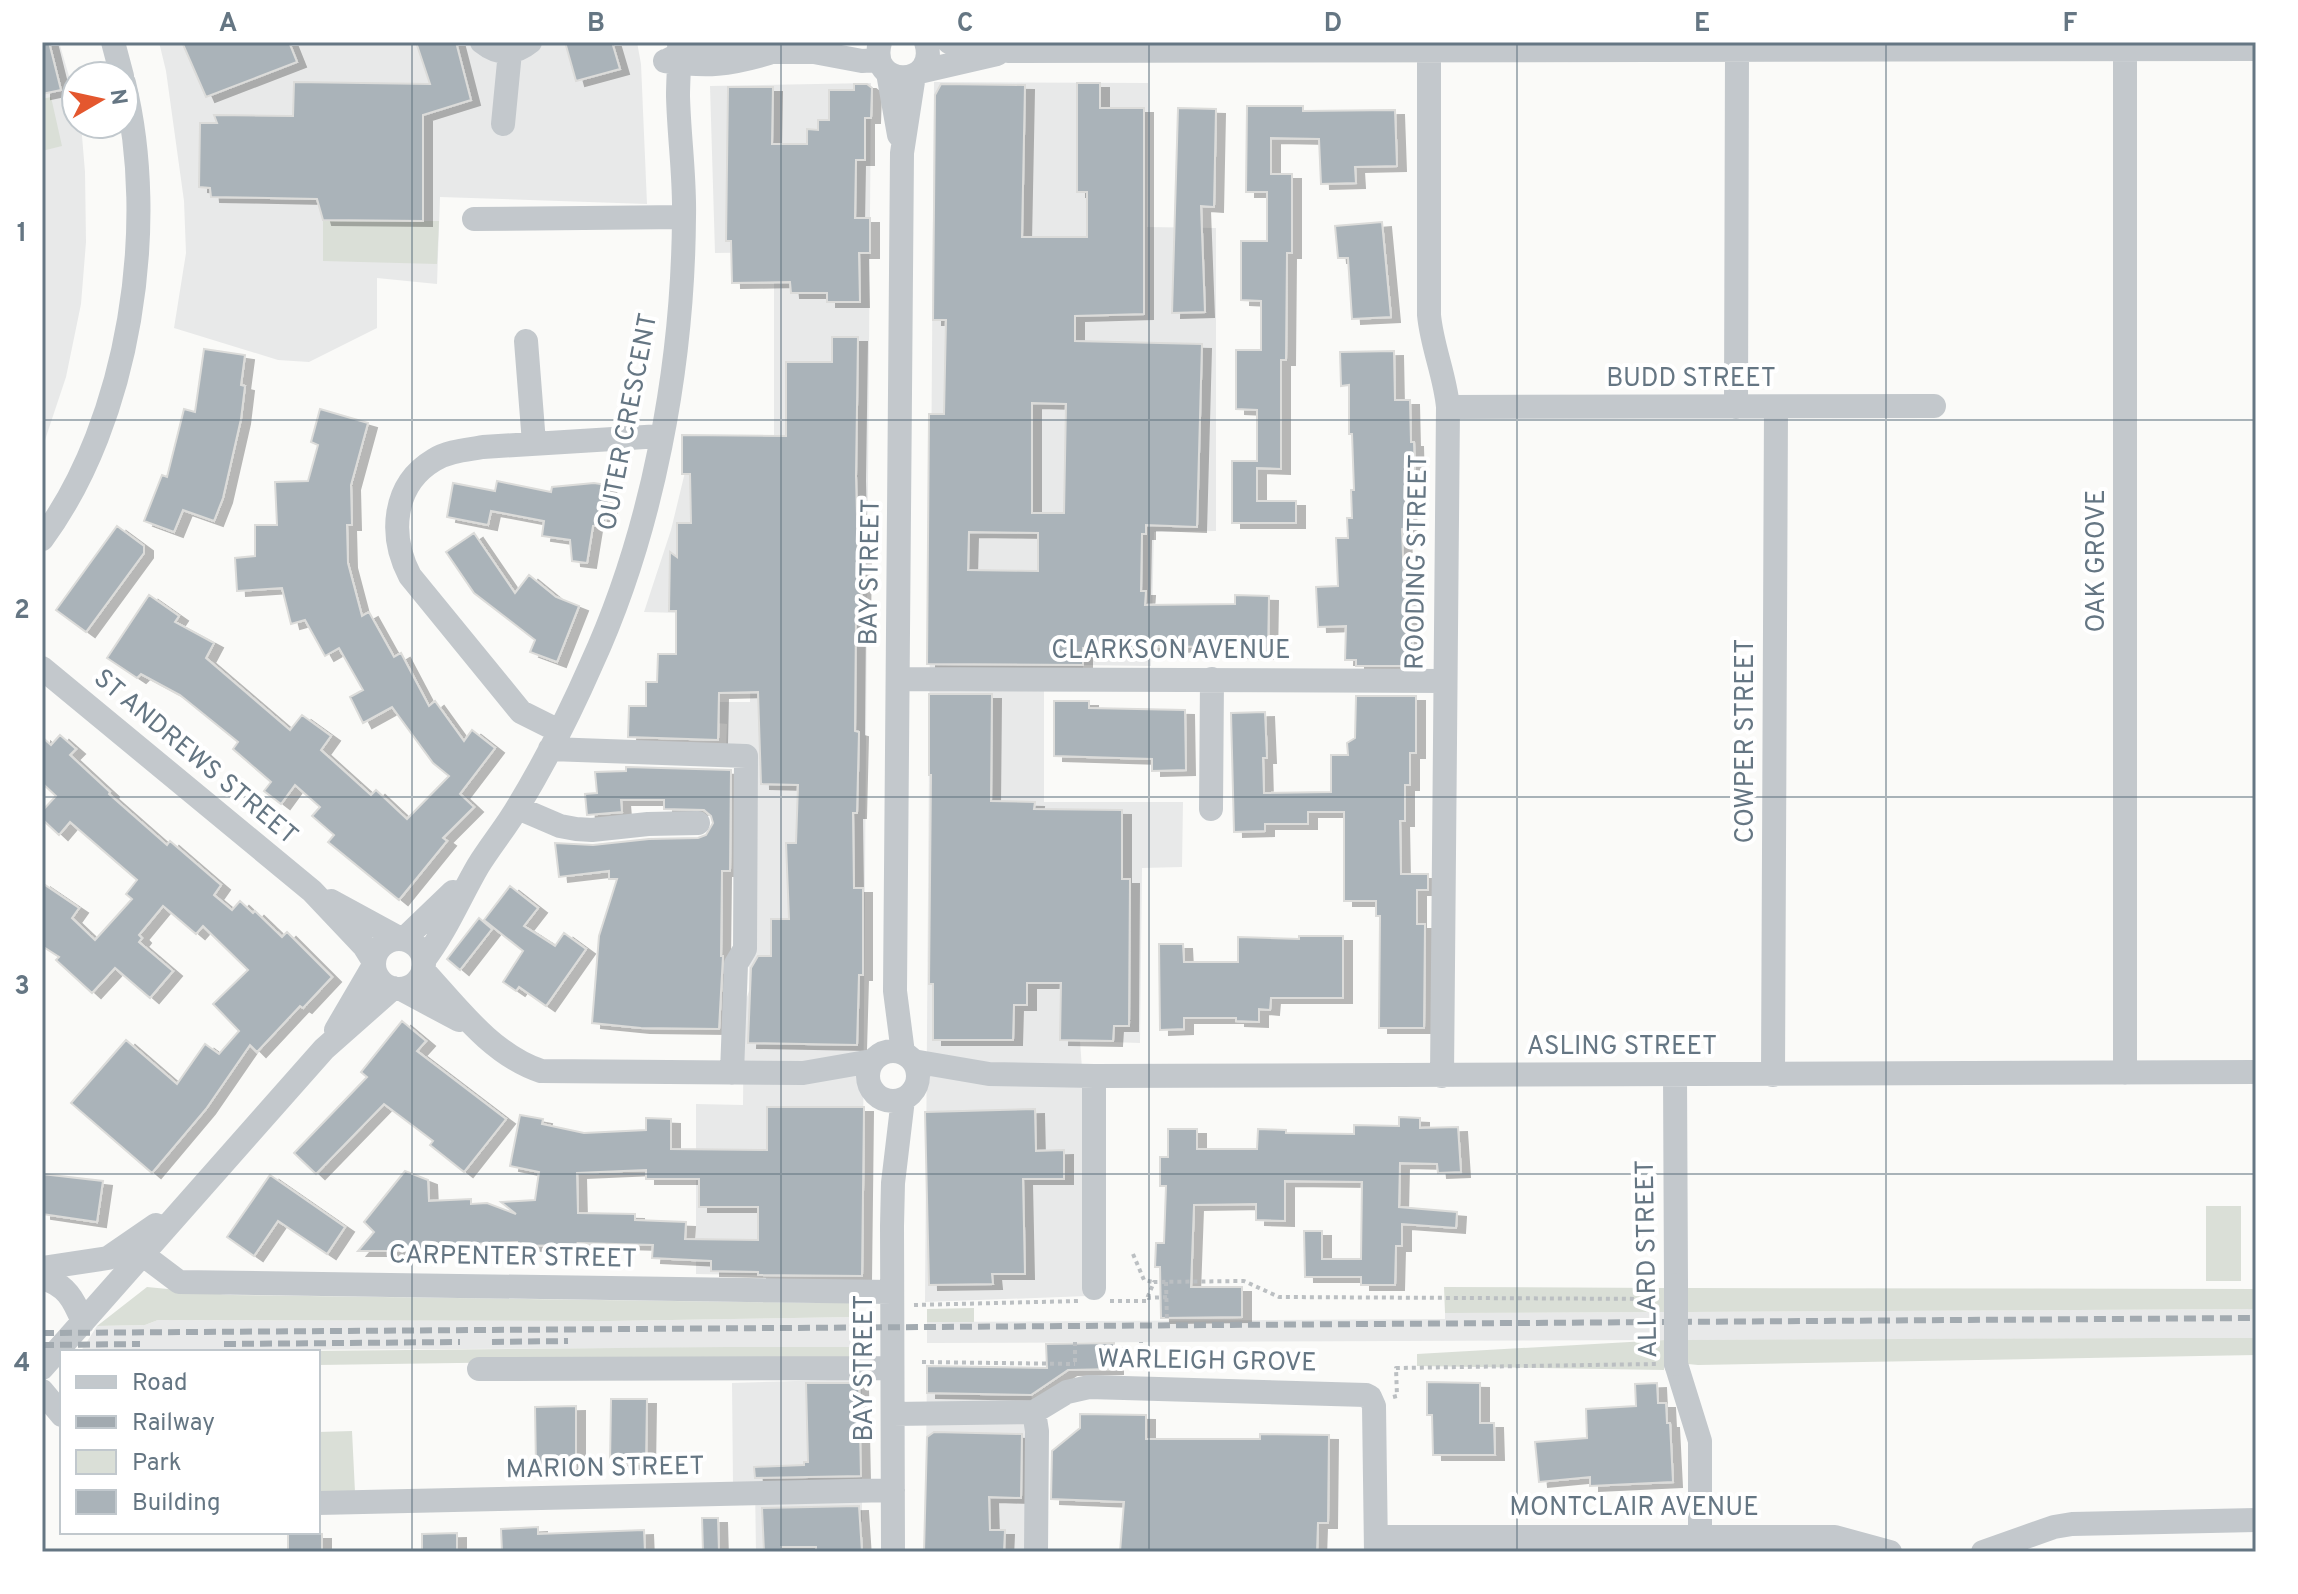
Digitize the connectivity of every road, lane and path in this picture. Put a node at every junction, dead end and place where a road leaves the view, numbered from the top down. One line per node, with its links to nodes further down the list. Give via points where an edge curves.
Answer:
1 (482, 42): 6 (street, via 491,49)
2 (849, 42): 13 (street)
3 (926, 42): 17 (street, BAY STREET, via 927,59)
4 (949, 42): 11 (street)
5 (2098, 46): 10 (street); 12 (street)
6 (520, 47): 18 (street)
7 (1278, 47): 11 (street); 14 (street)
8 (1701, 47): 12 (street); 14 (street)
9 (2256, 49): 10 (street)
10 (2125, 50): 51 (street, OAK GROVE)
11 (1008, 51): 17 (street)
12 (1737, 51): 26 (street)
13 (814, 52): 15 (street, via 771,52 717,65); 16 (street, via 862,61)
14 (1429, 52): 25 (street, ROODING STREET, via 1429,315)
15 (674, 53): 21 (street, OUTER CRESCENT)
16 (882, 58): 17 (street, via 900,78); 20 (street, BAY STREET)
17 (917, 73): 20 (street, BAY STREET)
18 (503, 124)
19 (134, 140): 30 (street, via 138,200 126,331 87,459)
20 (902, 153): 32 (street, BAY STREET)
21 (684, 217): 22 (street); 28 (street, OUTER CRESCENT, via 675,356)
22 (474, 219)
23 (526, 341): 29 (street)
24 (1934, 406): 27 (street, BUDD STREET)
25 (1448, 407): 26 (street, BUDD STREET); 34 (street, ROODING STREET)
26 (1736, 407): 27 (street, BUDD STREET)
27 (1776, 408): 54 (street, COWPER STREET)
28 (661, 436): 29 (street); 35 (street, OUTER CRESCENT, via 616,604)
29 (534, 443): 35 (street, via 436,458 403,492 397,541 410,576 501,691)
30 (42, 539)
31 (42, 668): 40 (street, ST ANDREWS STREET)
32 (898, 679): 33 (street, CLARKSON AVENUE); 47 (street, BAY STREET)
33 (1212, 679): 34 (street, CLARKSON AVENUE); 37 (street)
34 (1445, 681): 56 (street, ROODING STREET)
35 (555, 740): 36 (street, OUTER CRESCENT); 49 (street, via 746,756 745,949 736,964)
36 (518, 808): 38 (street, via 576,829); 39 (street, OUTER CRESCENT)
37 (1211, 809)
38 (698, 823)
39 (479, 864): 41 (street, OUTER CRESCENT); 43 (street, OUTER CRESCENT)
40 (312, 891): 41 (street, ST ANDREWS STREET); 42 (street, ST ANDREWS STREET)
41 (402, 939): 42 (street, via 385,942); 43 (street, via 417,946)
42 (374, 963): 44 (street, via 380,980); 46 (street)
43 (423, 965): 44 (street, via 415,983); 45 (street)
44 (397, 988): 45 (street); 46 (street)
45 (479, 1031): 49 (street, via 541,1071)
46 (324, 1049): 58 (street)
47 (893, 1057): 50 (street); 52 (street, ASLING STREET); 57 (street, via 918,1074); 57 (street, via 867,1078)
48 (2256, 1072): 51 (street, ASLING STREET)
49 (732, 1073): 50 (street)
50 (803, 1073): 57 (street)
51 (2125, 1073): 54 (street, ASLING STREET)
52 (989, 1074): 55 (street, ASLING STREET); 57 (street, ASLING STREET)
53 (1675, 1075): 54 (street, ASLING STREET); 56 (street, ASLING STREET); 65 (street, ALLARD STREET)
54 (1773, 1075)
55 (1094, 1076): 56 (street, ASLING STREET); 66 (street)
56 (1442, 1076)
57 (893, 1094): 68 (street, BAY STREET)
58 (180, 1211): 59 (street); 61 (street, via 108,1258)
59 (142, 1254): 68 (street, CARPENTER STREET, via 179,1282); 71 (street)
60 (1133, 1254): 63 (path, via 1144,1280)
61 (42, 1268)
62 (42, 1278): 71 (street, via 62,1286)
63 (1154, 1282): 64 (path); 69 (path)
64 (1166, 1282): 65 (path, via 1244,1281 1279,1297); 67 (path)
65 (1676, 1292): 75 (street, ALLARD STREET, bridge)
66 (1093, 1297): 68 (path); 69 (path)
67 (1167, 1297): 69 (path); 70 (path)
68 (892, 1298): 78 (street, BAY STREET)
69 (1147, 1298)
70 (1167, 1321)
71 (83, 1322): 77 (street)
72 (1075, 1342): 74 (path, via 1075,1364)
73 (1141, 1342): 76 (path)
74 (922, 1362)
75 (1676, 1364): 81 (path, via 1396,1368 1397,1396); 88 (street, ALLARD STREET, via 1700,1441)
76 (1142, 1367)
77 (42, 1368)
78 (892, 1368): 79 (street); 84 (street, BAY STREET)
79 (479, 1369)
80 (42, 1391): 83 (street)
81 (1370, 1397): 82 (street, WARLEIGH GROVE, via 1089,1387 1067,1392); 89 (street)
82 (1034, 1412): 84 (street, WARLEIGH GROVE); 92 (street)
83 (60, 1413)
84 (893, 1414): 85 (street, BAY STREET)
85 (893, 1490): 86 (street, MARION STREET); 91 (street, BAY STREET)
86 (320, 1503)
87 (2256, 1520): 94 (street, via 2072,1524)
88 (1700, 1535): 89 (street, MONTCLAIR AVENUE); 90 (street, MONTCLAIR AVENUE)
89 (1376, 1544)
90 (1804, 1544): 93 (street, MONTCLAIR AVENUE, via 1835,1537)
91 (893, 1552)
92 (1036, 1552)
93 (1890, 1552)
94 (1983, 1552)

